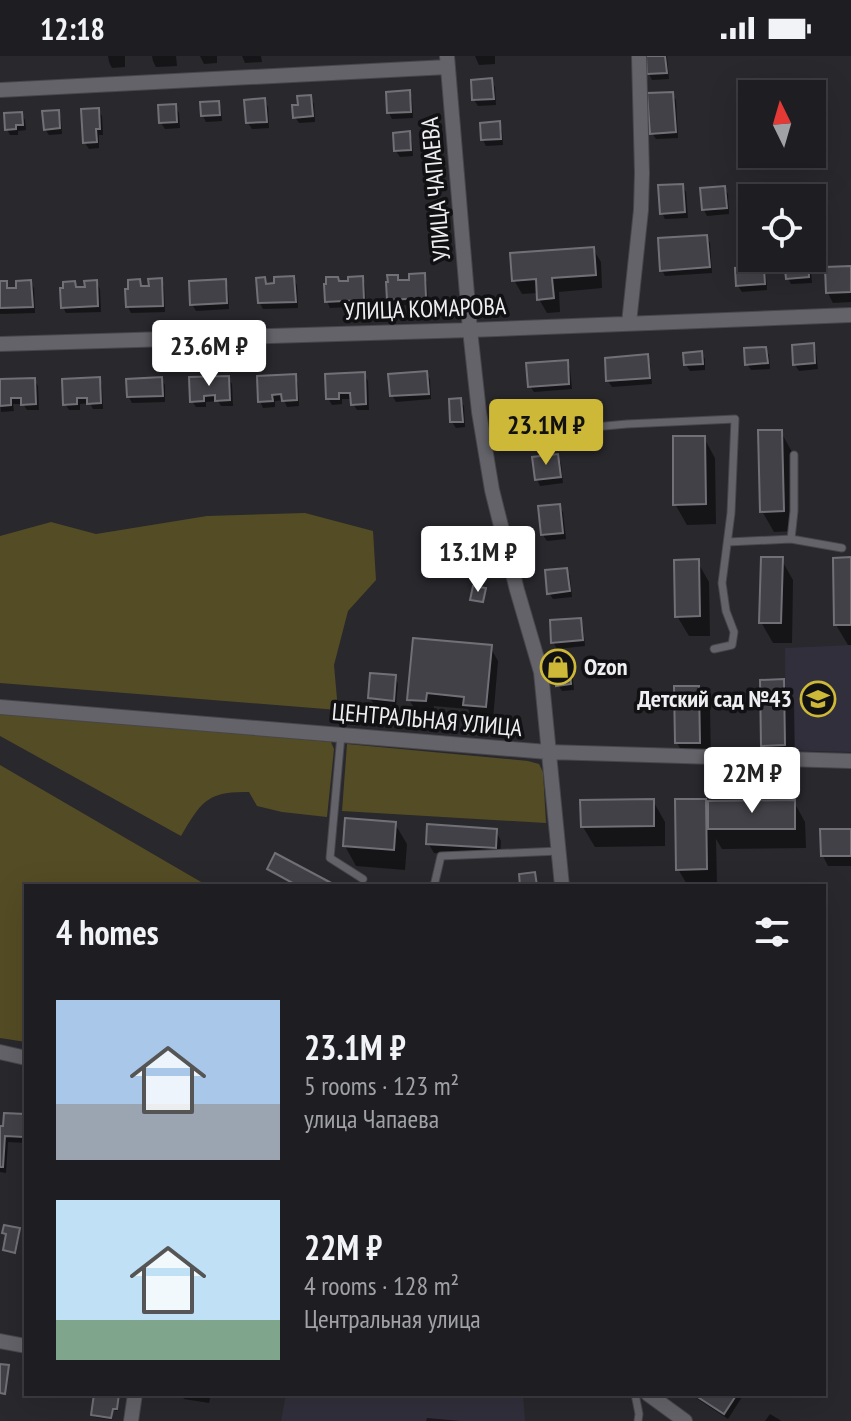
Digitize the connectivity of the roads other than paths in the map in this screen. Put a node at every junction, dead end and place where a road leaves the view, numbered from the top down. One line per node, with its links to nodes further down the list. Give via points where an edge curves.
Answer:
1 (639, 56): 5 (street, via 641,198)
2 (447, 62): 3 (street); 6 (street, УЛИЦА ЧАПАЕВА)
3 (0, 90)
4 (851, 315): 5 (street, УЛИЦА КОМАРОВА)
5 (629, 323): 6 (street, УЛИЦА КОМАРОВА)
6 (470, 330): 7 (street, УЛИЦА КОМАРОВА); 8 (street, УЛИЦА ЧАПАЕВА)
7 (0, 344)
8 (484, 437): 11 (lane, via 735,419); 16 (street, УЛИЦА ЧАПАЕВА, via 492,490 541,672)
9 (794, 455): 10 (lane)
10 (791, 539): 11 (lane); 12 (lane)
11 (728, 542): 13 (lane, via 722,583 734,632 732,645)
12 (842, 548)
13 (714, 649)
14 (0, 707): 15 (street, ЦЕНТРАЛЬНАЯ УЛИЦА)
15 (341, 735): 16 (street, ЦЕНТРАЛЬНАЯ УЛИЦА); 19 (lane, via 330,858)
16 (548, 752): 17 (street, ЦЕНТРАЛЬНАЯ УЛИЦА); 18 (street, УЛИЦА ЧАПАЕВА)
17 (851, 761)
18 (559, 851): 20 (lane, via 441,856); 21 (street, УЛИЦА ЧАПАЕВА)
19 (363, 879)
20 (434, 884)
21 (562, 884)
22 (0, 1052): 23 (street)
23 (24, 1058)
24 (0, 1341): 25 (street)
25 (24, 1346)
26 (135, 1396): 29 (street)
27 (635, 1396): 30 (lane)
28 (651, 1396): 31 (street)
29 (131, 1421)
30 (638, 1421)
31 (685, 1421)

